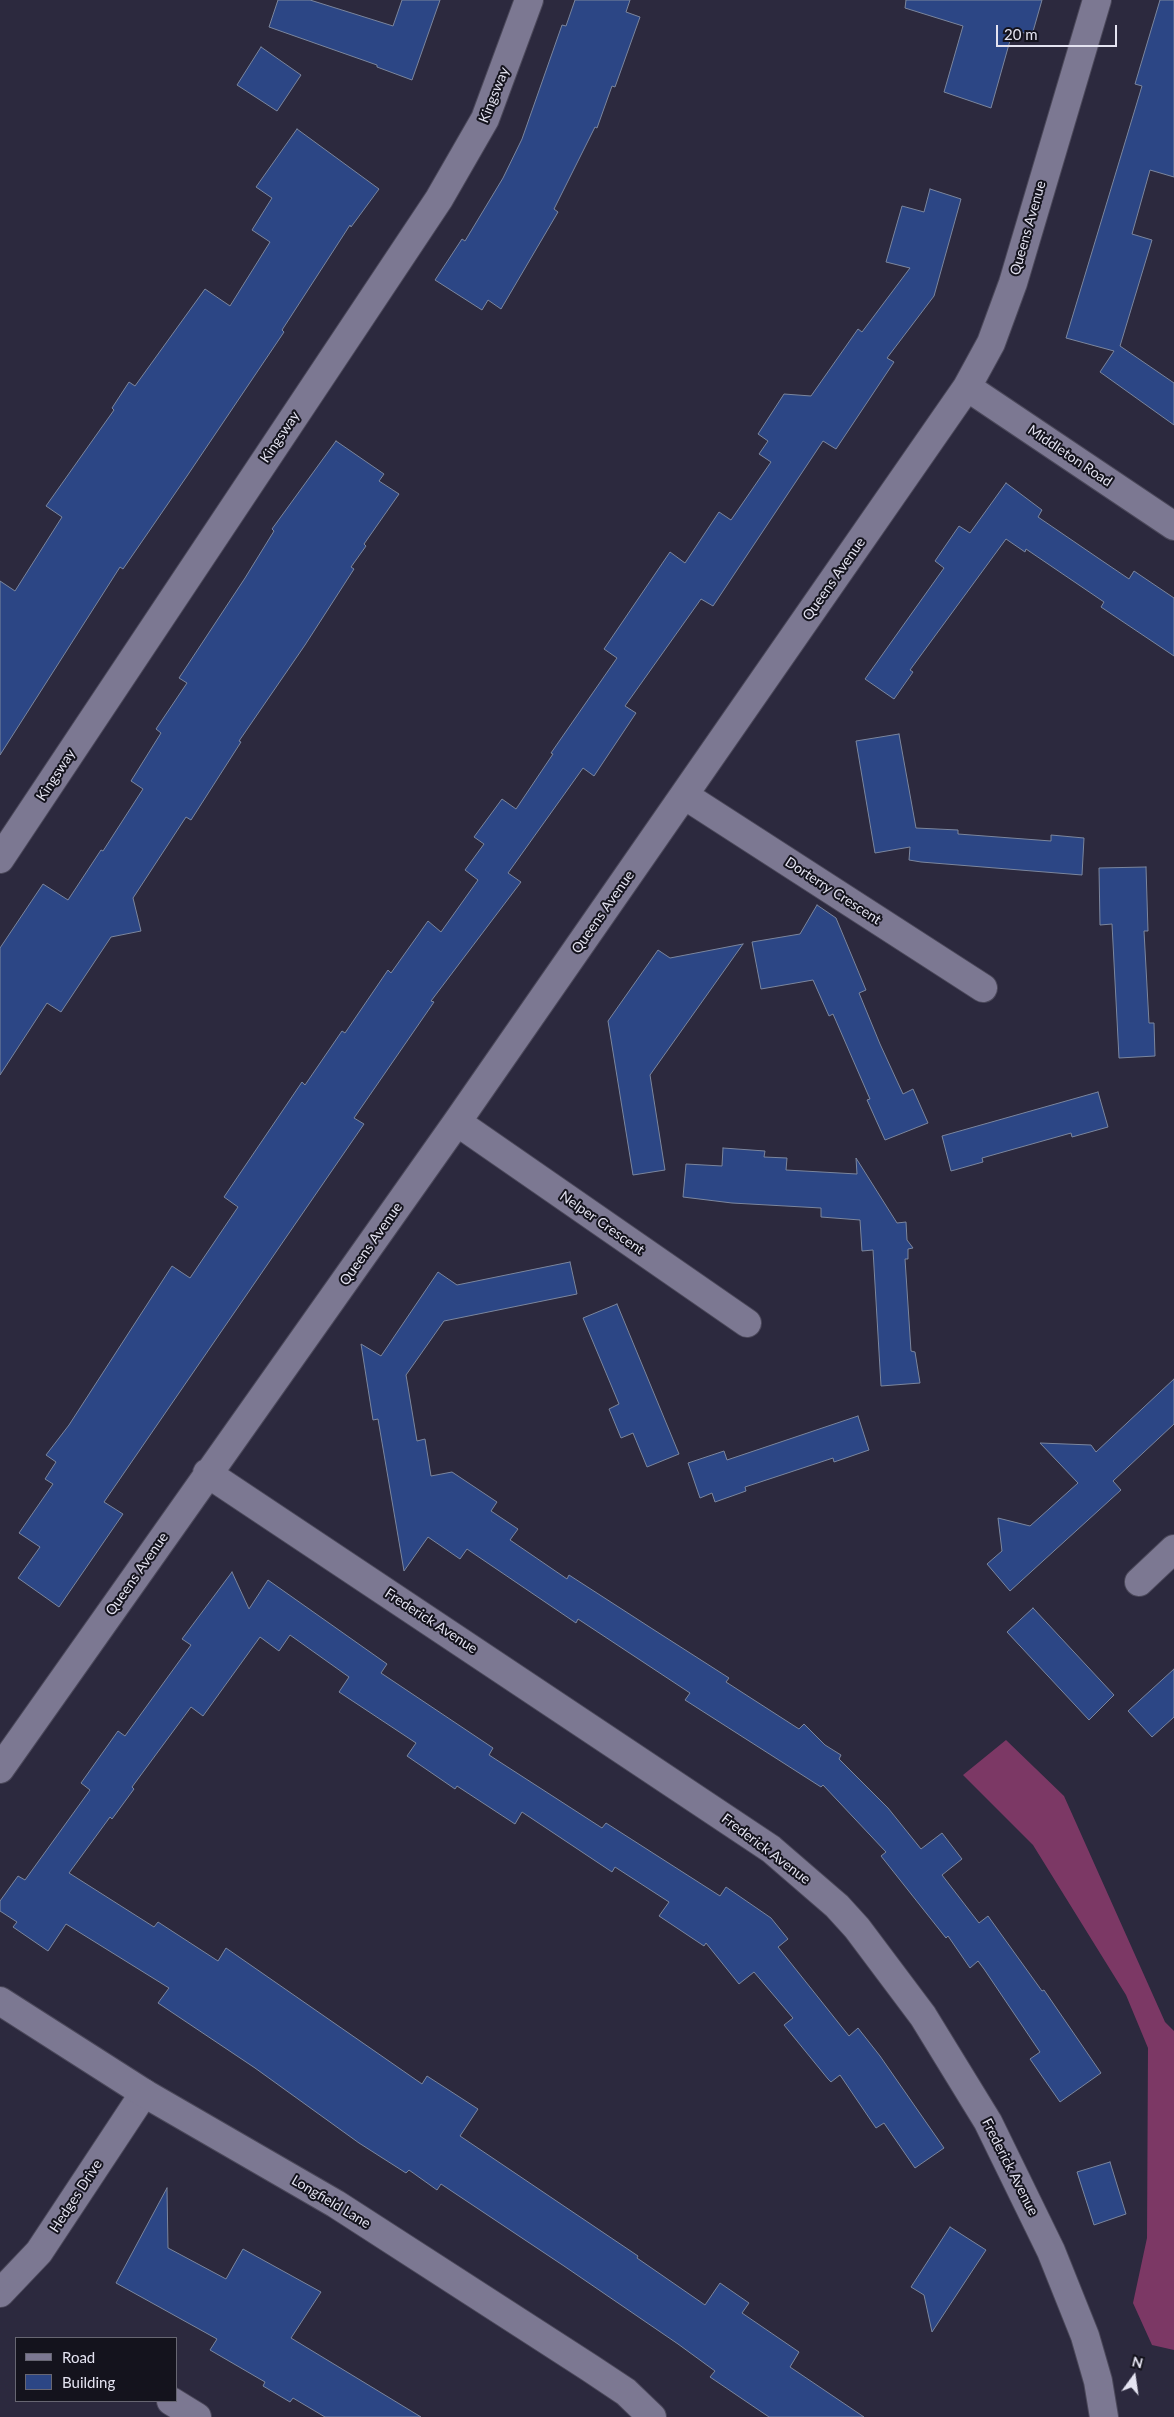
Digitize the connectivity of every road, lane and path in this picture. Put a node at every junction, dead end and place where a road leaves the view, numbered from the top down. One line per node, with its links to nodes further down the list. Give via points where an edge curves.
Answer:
1 (529, 0): 6 (street, Kingsway, via 485,119 439,199)
2 (1097, 0): 3 (street, Queens Avenue, via 1012,283 991,343)
3 (967, 387): 4 (street, Middleton Road); 5 (street, Queens Avenue)
4 (1174, 526)
5 (684, 795): 7 (street, Dorterry Crescent); 8 (street, Queens Avenue)
6 (0, 859)
7 (983, 988)
8 (457, 1122): 9 (street, Nelper Crescent); 10 (street, Queens Avenue)
9 (746, 1323)
10 (207, 1473): 13 (street, Queens Avenue); 20 (street, Frederick Avenue, via 771,1848 858,1928 923,2016 988,2122 1052,2251 1098,2381)
11 (1174, 1549): 12 (street)
12 (1139, 1582)
13 (0, 1770)
14 (0, 2001): 15 (street, Longfield Lane)
15 (144, 2093): 16 (street, Hedges Drive, via 40,2252); 19 (street, Longfield Lane, via 336,2204 626,2392)
16 (0, 2293)
17 (173, 2402): 18 (street)
18 (197, 2417)
19 (652, 2417)
20 (1104, 2417)

